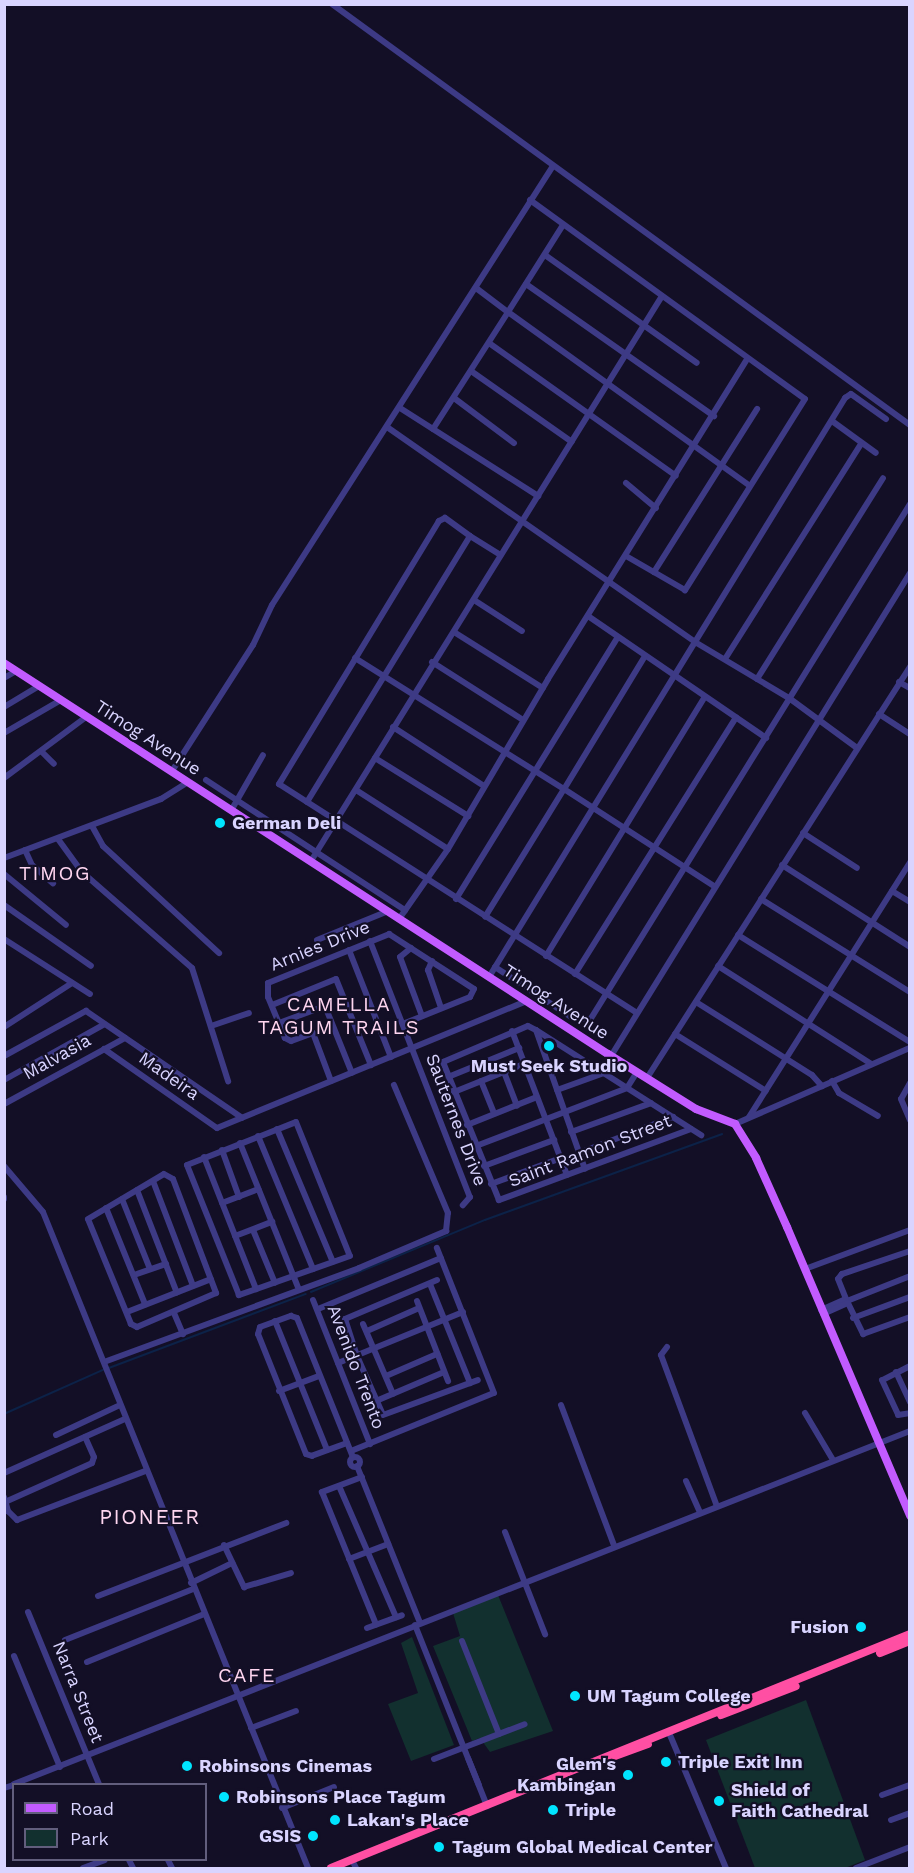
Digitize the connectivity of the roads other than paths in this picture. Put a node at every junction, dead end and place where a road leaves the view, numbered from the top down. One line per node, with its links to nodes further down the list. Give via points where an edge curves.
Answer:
1 (332, 4): 2 (street)
2 (553, 166): 3 (street); 24 (street)
3 (530, 200): 4 (street); 7 (street)
4 (564, 225): 5 (street); 8 (street)
5 (545, 255): 6 (street); 10 (street)
6 (526, 284): 9 (street); 12 (street)
7 (476, 288): 9 (street); 18 (street)
8 (662, 296): 10 (street); 13 (street)
9 (508, 312): 11 (street); 16 (street)
10 (643, 325): 12 (street); 14 (street)
11 (489, 343): 15 (street); 20 (street)
12 (626, 355): 16 (street); 21 (street)
13 (747, 359): 21 (street); 36 (street, via 805,399 754,486)
14 (697, 363)
15 (471, 371): 17 (street); 27 (street)
16 (606, 384): 20 (street); 30 (street)
17 (454, 398): 26 (street); 28 (street)
18 (400, 408): 25 (street); 26 (street)
19 (757, 409): 32 (street)
20 (589, 412): 27 (street); 33 (street)
21 (714, 416): 30 (street)
22 (886, 419): 23 (street, via 851,394)
23 (832, 421): 29 (street); 52 (street)
24 (909, 425)
25 (387, 427): 40 (street); 88 (street, via 272,604 253,645)
26 (433, 429): 37 (street)
27 (572, 442): 37 (street)
28 (514, 443)
29 (861, 444): 31 (street); 55 (street)
30 (694, 448): 32 (street); 33 (street)
31 (876, 453)
32 (722, 466): 36 (street); 44 (street)
33 (676, 476): 39 (street)
34 (883, 478): 63 (street)
35 (626, 483): 39 (street)
36 (749, 485): 44 (street, via 686,590)
37 (538, 496): 40 (street)
38 (909, 504): 70 (street)
39 (656, 508): 43 (street)
40 (524, 520): 42 (street); 46 (street)
41 (470, 536): 42 (street); 54 (street, via 441,518); 60 (street)
42 (501, 555): 47 (street)
43 (626, 556): 44 (street); 46 (street)
44 (654, 572)
45 (909, 573): 77 (street)
46 (610, 581): 48 (street); 52 (street)
47 (474, 600): 49 (street); 50 (street)
48 (588, 616): 51 (street); 66 (street)
49 (522, 631)
50 (454, 632): 56 (street); 66 (street)
51 (617, 638): 53 (street); 89 (street)
52 (695, 642): 55 (street); 61 (street)
53 (645, 656): 61 (street); 94 (street)
54 (355, 658): 60 (street); 97 (street, via 279,780 280,785)
55 (725, 659): 63 (street)
56 (432, 662): 68 (street); 76 (street)
57 (4, 663): 59 (main road, Timog Avenue)
58 (909, 666): 64 (street)
59 (16, 671): 62 (street); 65 (main road, Timog Avenue)
60 (384, 676): 68 (street); 97 (street)
61 (674, 676): 69 (street); 98 (street)
62 (4, 678)
63 (757, 679): 70 (street)
64 (899, 682): 67 (street); 73 (street)
65 (39, 686): 71 (main road, Timog Avenue); 72 (street)
66 (543, 688): 76 (street)
67 (909, 688)
68 (415, 695): 78 (street); 84 (street)
69 (705, 697): 75 (street); 103 (street)
70 (789, 698): 77 (street); 81 (street)
71 (61, 700): 74 (main road, Timog Avenue); 79 (street)
72 (4, 707)
73 (879, 714): 80 (street); 82 (street)
74 (86, 717): 83 (street); 88 (main road, Timog Avenue)
75 (735, 717): 81 (street); 106 (street)
76 (523, 720): 84 (street)
77 (818, 722): 82 (street); 120 (street)
78 (393, 727): 86 (street); 93 (street)
79 (4, 733)
80 (909, 734)
81 (766, 738): 114 (street)
82 (857, 748): 104 (street)
83 (41, 751): 87 (street); 90 (street)
84 (504, 752): 89 (street); 93 (street)
85 (263, 755): 96 (street)
86 (375, 758): 95 (street); 100 (street)
87 (54, 764)
88 (172, 771): 92 (main road, Timog Avenue)
89 (534, 771): 94 (street); 123 (street)
90 (4, 778)
91 (206, 780): 96 (street)
92 (188, 782): 99 (main road, Timog Avenue); 102 (street, via 170,795)
93 (484, 786): 100 (street)
94 (564, 789): 98 (street); 129 (street)
95 (356, 790): 101 (street); 107 (street)
96 (237, 800): 99 (street); 109 (street)
97 (307, 802): 101 (street)
98 (593, 808): 103 (street); 134 (street)
99 (232, 809): 111 (main road, Timog Avenue)
100 (468, 816): 107 (street)
101 (336, 823): 109 (street); 117 (street)
102 (92, 826): 105 (street); 141 (street, via 102,846)
103 (625, 830): 106 (street); 142 (street)
104 (803, 832): 113 (street); 115 (street)
105 (58, 838): 108 (street); 166 (street, via 82,873 188,963)
106 (654, 848): 114 (street); 148 (street)
107 (448, 849): 117 (street)
108 (25, 850): 110 (street); 119 (street, via 32,865)
109 (317, 852): 111 (street); 127 (street)
110 (4, 858)
111 (311, 861): 128 (main road, Timog Avenue)
112 (909, 862): 122 (street)
113 (782, 865): 124 (street); 131 (street)
114 (685, 867): 120 (street); 153 (street)
115 (857, 868)
116 (4, 874): 118 (street)
117 (428, 880): 123 (street); 127 (street)
118 (10, 882): 121 (street); 132 (street)
119 (53, 883)
120 (714, 886): 160 (street)
121 (4, 888)
122 (892, 891): 125 (street); 131 (street)
123 (456, 898): 129 (street)
124 (761, 899): 133 (street); 143 (street)
125 (909, 902)
126 (4, 905): 145 (street)
127 (405, 910): 130 (street)
128 (388, 911): 130 (main road, Timog Avenue); 136 (street)
129 (485, 917): 134 (street)
130 (399, 919): 149 (main road, Timog Avenue)
131 (871, 923): 138 (street); 143 (street)
132 (66, 924)
133 (738, 935): 146 (street); 151 (street)
134 (514, 936): 142 (street); 147 (street)
135 (4, 939): 150 (street)
136 (317, 940)
137 (370, 941): 139 (street, Arnies Drive, via 389,934); 140 (street, Arnies Drive); 165 (street, Sauternes Drive)
138 (909, 947)
139 (411, 948): 144 (street, Arnies Drive); 161 (street, via 400,957)
140 (349, 950): 157 (street, Arnies Drive, via 267,985); 179 (street)
141 (219, 952)
142 (546, 956): 148 (street)
143 (851, 956): 151 (street); 152 (street)
144 (432, 961): 158 (street, via 428,970); 158 (street, Arnies Drive, via 474,992)
145 (91, 966)
146 (718, 966): 156 (street); 162 (street)
147 (495, 968): 149 (street); 153 (street, via 582,1021 590,1020)
148 (575, 974): 153 (street)
149 (489, 977): 155 (main road, Timog Avenue)
150 (72, 983): 154 (street); 167 (street)
151 (829, 991): 162 (street); 172 (street)
152 (909, 992)
153 (607, 993): 160 (street)
154 (90, 994)
155 (527, 1001): 173 (street); 178 (main road, Timog Avenue)
156 (696, 1002): 170 (street); 180 (street)
157 (272, 1005): 163 (street); 183 (street, via 336,979)
158 (441, 1007): 161 (street)
159 (249, 1013): 166 (street)
160 (637, 1013): 178 (street)
161 (422, 1016): 165 (street)
162 (809, 1022): 180 (street); 182 (street)
163 (279, 1023): 186 (street, via 325,1006); 193 (street, via 288,1041 313,1034)
164 (105, 1024): 171 (street); 177 (street, via 86,1011); 190 (street)
165 (403, 1024): 173 (street, Sauternes Drive)
166 (211, 1026): 191 (street)
167 (4, 1027)
168 (536, 1030): 169 (street, via 525,1026); 187 (street); 199 (street)
169 (512, 1031): 174 (street); 188 (street, via 444,1059)
170 (675, 1034): 189 (street); 200 (street)
171 (125, 1038): 176 (street, Malvasia); 211 (street)
172 (909, 1042)
173 (412, 1048): 179 (street); 240 (street, Sauternes Drive, via 470,1197)
174 (519, 1048): 181 (street); 188 (street)
175 (909, 1048): 182 (street)
176 (104, 1049): 204 (street, Malvasia); 211 (street, Madeira, via 217,1128)
177 (4, 1056)
178 (611, 1056): 185 (main road, Timog Avenue)
179 (391, 1057): 183 (street)
180 (786, 1059): 196 (street); 200 (street)
181 (524, 1064): 184 (street); 202 (street)
182 (871, 1064): 197 (street)
183 (371, 1065): 186 (street)
184 (504, 1072): 192 (street); 205 (street)
185 (637, 1072): 189 (main road, Timog Avenue); 198 (street)
186 (352, 1073): 193 (street)
187 (604, 1073): 198 (street); 199 (street)
188 (448, 1077): 201 (street)
189 (647, 1078): 215 (main road, Timog Avenue, via 696,1108)
190 (4, 1080)
191 (228, 1081)
192 (481, 1081): 201 (street); 208 (street)
193 (331, 1082): 211 (street)
194 (909, 1083): 206 (street, via 901,1099)
195 (394, 1085): 263 (street, via 448,1213 448,1228 438,1237)
196 (822, 1086): 197 (street); 210 (street)
197 (835, 1086): 209 (street)
198 (627, 1088): 203 (street); 207 (street)
199 (557, 1090): 207 (street)
200 (765, 1091): 210 (street)
201 (454, 1092): 216 (street)
202 (537, 1098): 205 (street); 213 (street)
203 (651, 1103): 212 (street); 219 (street)
204 (4, 1104)
205 (516, 1106): 208 (street)
206 (908, 1110): 214 (street)
207 (564, 1113): 213 (street); 219 (street)
208 (494, 1114): 216 (street)
209 (878, 1116)
210 (749, 1117): 215 (street)
211 (242, 1118)
212 (674, 1118): 218 (street); 226 (street)
213 (546, 1120): 222 (street); 224 (street)
214 (909, 1120)
215 (735, 1124): 253 (main road, via 756,1158)
216 (467, 1125): 224 (street)
217 (277, 1129): 221 (street); 249 (street); 249 (street, via 296,1122 350,1256)
218 (692, 1129): 220 (street); 231 (street, Saint Ramon Street)
219 (571, 1132): 226 (street)
220 (701, 1135)
221 (258, 1136): 223 (street); 252 (street)
222 (554, 1140): 228 (street); 230 (street)
223 (240, 1143): 225 (street); 235 (street)
224 (476, 1146): 230 (street)
225 (222, 1150): 227 (street); 237 (street)
226 (579, 1153): 231 (street)
227 (204, 1157): 239 (street); 262 (street, via 187,1165 239,1295)
228 (561, 1158): 232 (street); 234 (street)
229 (4, 1166): 288 (street, via 43,1212)
230 (484, 1166): 234 (street)
231 (585, 1169): 232 (street, Saint Ramon Street)
232 (567, 1175): 234 (street, Saint Ramon Street, via 499,1200)
233 (153, 1181): 236 (street); 257 (street, via 164,1174 173,1179); 261 (street)
234 (490, 1184)
235 (258, 1189): 237 (street); 242 (street)
236 (137, 1190): 238 (street); 250 (street)
237 (239, 1197): 239 (street)
238 (122, 1199): 241 (street); 251 (street)
239 (222, 1203): 245 (street)
240 (464, 1205)
241 (106, 1208): 254 (street); 272 (street, via 88,1221)
242 (272, 1222): 243 (street); 256 (street)
243 (253, 1230): 245 (street); 259 (street)
244 (909, 1230): 253 (street)
245 (235, 1236): 262 (street)
246 (437, 1248): 248 (street)
247 (909, 1251): 268 (street, via 839,1275)
248 (441, 1258): 271 (street); 273 (street)
249 (333, 1262): 252 (street)
250 (166, 1263): 251 (street); 264 (street)
251 (150, 1269): 254 (street)
252 (313, 1269): 256 (street)
253 (805, 1269): 274 (main road)
254 (134, 1275): 269 (street)
255 (909, 1276): 268 (street)
256 (295, 1277): 259 (street); 263 (street)
257 (211, 1279): 261 (street); 275 (street, via 214,1296)
258 (437, 1280): 260 (street)
259 (275, 1283): 262 (street)
260 (430, 1284): 278 (street); 287 (street, via 345,1319)
261 (193, 1286): 264 (street)
262 (256, 1289)
263 (301, 1290): 283 (street)
264 (177, 1293): 269 (street)
265 (909, 1297): 277 (street)
266 (314, 1300): 271 (street, Avenido Trento)
267 (417, 1301): 270 (street)
268 (847, 1301): 274 (street); 277 (street)
269 (145, 1304): 272 (street)
270 (419, 1308): 281 (street); 282 (street)
271 (318, 1310): 289 (street, Avenido Trento)
272 (127, 1312): 275 (street, via 137,1327)
273 (463, 1312): 278 (street); 313 (street, via 494,1393)
274 (822, 1312): 312 (main road)
275 (174, 1313): 283 (street)
276 (909, 1317): 277 (street, via 865,1335)
277 (853, 1318)
278 (444, 1319): 281 (street); 298 (street)
279 (275, 1321): 293 (street, via 297,1318); 297 (street); 299 (street, via 257,1332)
280 (363, 1323): 282 (street)
281 (427, 1326): 285 (street); 286 (street)
282 (367, 1331): 285 (street)
283 (183, 1334): 288 (street)
284 (667, 1347): 323 (street, via 661,1355)
285 (374, 1349): 287 (street); 294 (street)
286 (437, 1354): 291 (street); 294 (street)
287 (357, 1356): 289 (street); 301 (street)
288 (104, 1362): 303 (street)
289 (338, 1363): 313 (street, Avenido Trento)
290 (909, 1366): 292 (street)
291 (444, 1372): 296 (street); 300 (street)
292 (896, 1372): 302 (street); 306 (street, via 883,1382 898,1415)
293 (319, 1376): 297 (street); 311 (street)
294 (386, 1376): 300 (street)
295 (478, 1380): 298 (street)
296 (448, 1381)
297 (300, 1383): 299 (street); 314 (street)
298 (470, 1383): 301 (street, via 385,1415)
299 (279, 1391): 314 (street, via 306,1454 312,1456)
300 (393, 1394): 301 (street)
301 (376, 1401)
302 (909, 1402)
303 (120, 1405): 307 (street); 309 (street)
304 (561, 1405): 330 (street)
305 (805, 1413): 316 (street)
306 (909, 1413)
307 (125, 1419): 310 (street); 317 (street)
308 (909, 1431): 312 (street)
309 (56, 1435)
310 (86, 1437): 318 (street); 322 (street, via 93,1462)
311 (347, 1443): 314 (street); 315 (street)
312 (879, 1443): 316 (street); 325 (main road)
313 (370, 1444): 315 (street)
314 (327, 1450)
315 (352, 1454): 319 (street, via 351,1464 357,1466)
316 (833, 1460): 323 (street)
317 (145, 1471): 322 (street, via 17,1520); 333 (street)
318 (4, 1473)
319 (362, 1477): 321 (street); 328 (street)
320 (686, 1481): 324 (street)
321 (339, 1485): 331 (street); 332 (street, via 322,1492)
322 (5, 1500)
323 (717, 1506): 324 (street)
324 (700, 1513): 330 (street)
325 (909, 1516)
326 (286, 1522): 329 (street)
327 (505, 1532): 336 (street)
328 (388, 1544): 331 (street); 342 (street)
329 (224, 1545): 333 (street); 334 (street)
330 (614, 1545): 336 (street)
331 (368, 1552): 332 (street); 341 (street, via 399,1616)
332 (350, 1559): 341 (street)
333 (183, 1562): 337 (street); 338 (street)
334 (232, 1563): 335 (street, via 246,1588); 337 (street)
335 (291, 1573)
336 (525, 1583): 342 (street); 344 (street)
337 (192, 1586): 340 (street); 346 (street)
338 (98, 1596)
339 (28, 1612): 360 (street, Narra Street)
340 (204, 1614): 351 (street); 352 (street)
341 (376, 1624): 343 (street)
342 (417, 1624): 352 (street); 359 (street)
343 (367, 1628)
344 (545, 1634)
345 (909, 1634): 349 (highway)
346 (65, 1640)
347 (462, 1641): 357 (street)
348 (909, 1641): 349 (highway)
349 (874, 1652): 355 (highway)
350 (14, 1656): 363 (street)
351 (87, 1662)
352 (237, 1696): 356 (street); 360 (street)
353 (296, 1711): 356 (street)
354 (525, 1724): 357 (street)
355 (687, 1725): 358 (highway); 361 (highway)
356 (250, 1728): 370 (street)
357 (499, 1734): 359 (street)
358 (670, 1735): 361 (highway); 379 (street)
359 (464, 1747): 362 (street); 369 (street)
360 (88, 1756): 363 (street); 365 (street, Narra Street)
361 (611, 1756): 369 (highway)
362 (434, 1759)
363 (60, 1767): 364 (street)
364 (19, 1783)
365 (98, 1783)
366 (909, 1785): 368 (street)
367 (334, 1787): 370 (street)
368 (882, 1795)
369 (487, 1806): 375 (highway)
370 (282, 1808): 377 (street)
371 (909, 1813): 372 (street)
372 (891, 1821)
373 (909, 1847): 380 (street)
374 (103, 1861): 376 (street)
375 (354, 1864): 378 (highway)
376 (83, 1869)
377 (308, 1869)
378 (331, 1869)
379 (726, 1869)
380 (856, 1869)

